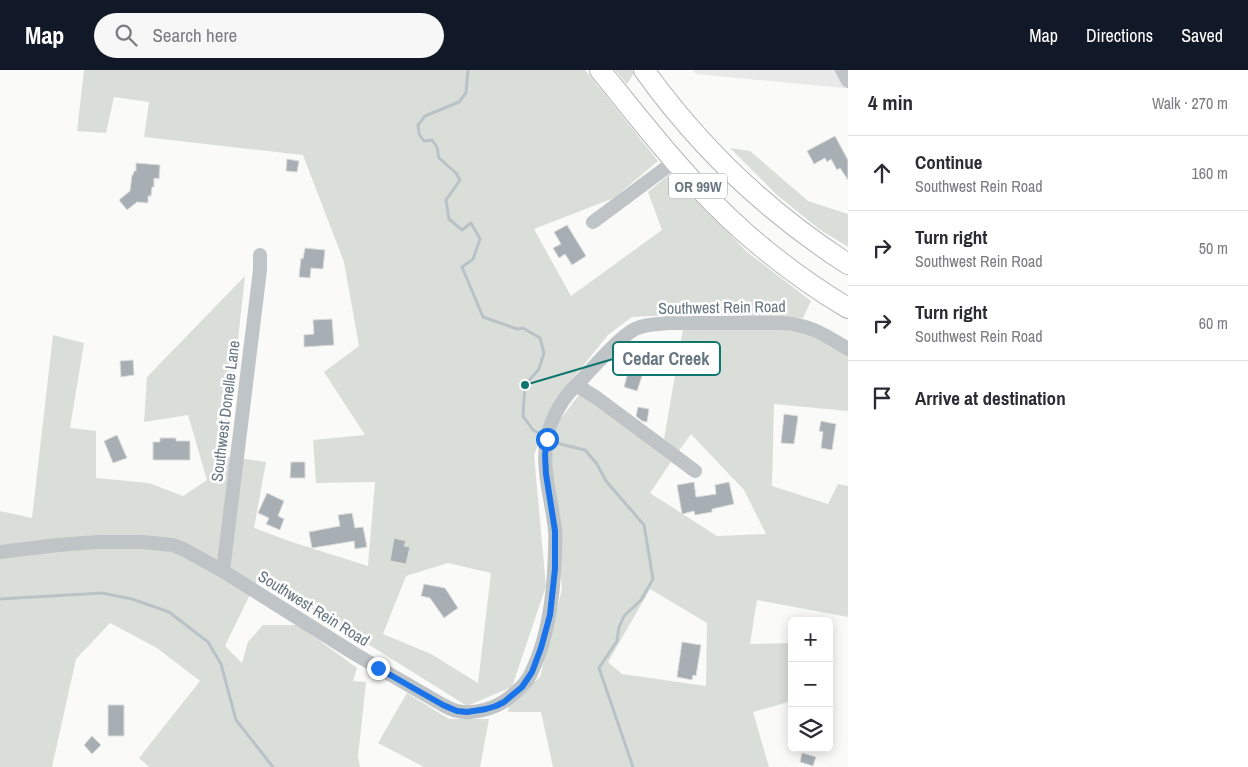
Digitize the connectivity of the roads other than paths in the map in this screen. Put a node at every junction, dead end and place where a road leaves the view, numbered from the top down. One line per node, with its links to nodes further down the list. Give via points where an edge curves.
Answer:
1 (600, 70): 5 (highway, OR 99W)
2 (644, 70): 8 (highway, OR 99W, via 725,167 800,232)
3 (842, 70): 4 (street)
4 (848, 81)
5 (676, 161): 6 (street); 9 (highway, OR 99W, via 744,232 788,268)
6 (593, 222)
7 (260, 255): 14 (street, Southwest Donelle Lane)
8 (848, 264)
9 (848, 308)
10 (848, 349): 11 (street, Southwest Rein Road, via 806,326 795,324 652,325 636,328 620,340)
11 (576, 385): 12 (street); 14 (street, Southwest Rein Road, via 557,411 545,455 555,531 550,615 532,672 522,687 504,702 467,712 443,705)
12 (695, 471)
13 (0, 552): 14 (street, Southwest Rein Road, via 58,544 162,543 183,548)
14 (223, 571)

